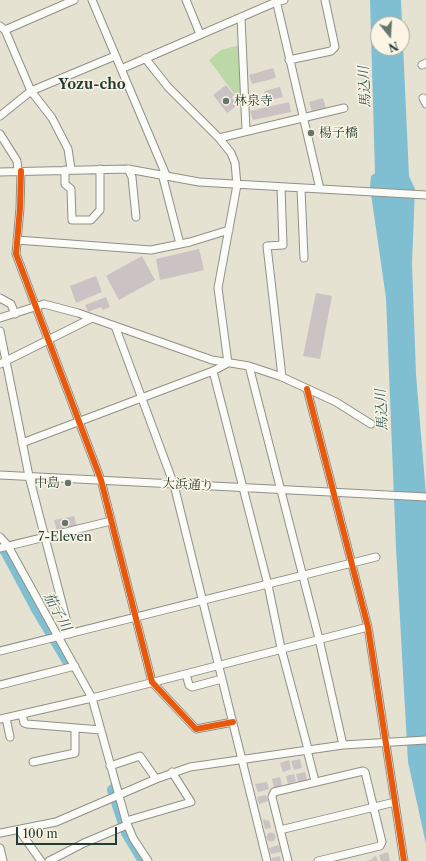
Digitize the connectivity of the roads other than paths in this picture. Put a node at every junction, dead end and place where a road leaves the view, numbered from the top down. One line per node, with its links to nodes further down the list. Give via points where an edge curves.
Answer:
1 (74, 0): 8 (street)
2 (92, 0): 10 (street)
3 (186, 0): 9 (street)
4 (284, 0): 6 (street)
5 (325, 0): 12 (street, via 335,47 331,51)
6 (276, 1): 7 (street); 12 (street)
7 (241, 17): 9 (street); 18 (street)
8 (3, 28): 14 (street)
9 (200, 34): 11 (street)
10 (115, 56): 13 (street); 14 (street)
11 (145, 58): 13 (street); 20 (street, via 168,87)
12 (289, 60): 17 (street)
13 (121, 68): 26 (street)
14 (32, 91): 16 (street); 21 (street, via 52,118 68,149)
15 (344, 108): 17 (street)
16 (0, 116)
17 (303, 118): 18 (street); 30 (street)
18 (246, 130): 20 (street)
19 (0, 134): 24 (street, via 17,161)
20 (219, 138): 27 (street, via 231,153 235,163)
21 (68, 169): 22 (street); 22 (street, via 66,184 71,189 72,220 91,220 100,210); 24 (street)
22 (100, 169): 23 (street)
23 (128, 169): 26 (street); 32 (street, via 132,177)
24 (19, 171): 25 (street); 34 (street, via 20,208)
25 (0, 172)
26 (164, 175): 27 (street, via 199,182); 35 (street)
27 (237, 185): 28 (street); 33 (street)
28 (281, 187): 29 (street); 49 (street, via 282,245 267,246)
29 (301, 189): 30 (street); 36 (street)
30 (320, 189): 31 (street)
31 (426, 195)
32 (136, 217)
33 (230, 230): 35 (street); 46 (street, via 219,273 218,288)
34 (17, 240): 35 (street, via 151,250); 38 (street, via 16,254)
35 (180, 244)
36 (304, 258)
37 (0, 298): 39 (street, via 11,304)
38 (35, 307): 39 (street); 41 (street, via 44,304); 44 (street)
39 (15, 314): 40 (street)
40 (0, 318)
41 (92, 318): 42 (street); 44 (street)
42 (115, 326): 46 (street, via 212,360); 51 (street)
43 (0, 331): 45 (street)
44 (48, 340): 45 (street); 52 (street)
45 (3, 363): 54 (street)
46 (228, 363): 47 (street); 48 (street)
47 (249, 366): 49 (street); 60 (street)
48 (213, 372): 51 (street); 59 (street)
49 (282, 377): 50 (street)
50 (308, 388): 53 (street); 61 (street)
51 (141, 398): 52 (street); 58 (street)
52 (79, 422): 54 (street); 57 (street)
53 (371, 424)
54 (22, 443): 56 (street)
55 (0, 475): 56 (street, 大浜通り)
56 (29, 476): 57 (street, 大浜通り); 64 (street)
57 (101, 480): 58 (street, 大浜通り); 63 (street)
58 (174, 484): 59 (street, 大浜通り); 72 (street)
59 (243, 489): 60 (street, 大浜通り); 71 (street)
60 (281, 491): 61 (street, 大浜通り); 70 (street)
61 (335, 494): 62 (street, 大浜通り); 69 (street)
62 (426, 497)
63 (111, 521): 64 (street); 73 (street)
64 (44, 536): 66 (street); 75 (street)
65 (0, 537): 66 (street)
66 (8, 546): 67 (street); 76 (street)
67 (0, 548)
68 (376, 557): 69 (street)
69 (352, 564): 70 (street); 74 (street)
70 (302, 577): 71 (street); 77 (street)
71 (268, 585): 72 (street); 78 (street)
72 (202, 601): 73 (street); 81 (street)
73 (135, 618): 75 (street); 84 (street)
74 (368, 627): 77 (street); 94 (street)
75 (70, 634): 76 (street)
76 (59, 636): 79 (street); 80 (street)
77 (319, 639): 78 (street); 95 (street)
78 (281, 648): 81 (street); 96 (street)
79 (0, 651)
80 (75, 666): 85 (street); 86 (street)
81 (219, 666): 82 (street); 83 (street)
82 (186, 674): 83 (street, via 192,687); 84 (street)
83 (222, 679): 89 (street)
84 (152, 682): 86 (street); 89 (street, via 196,729)
85 (0, 685)
86 (92, 698): 87 (street); 91 (street)
87 (22, 714): 88 (street); 90 (street, via 24,723 27,724)
88 (3, 719): 92 (street)
89 (233, 722): 97 (street)
90 (75, 728): 91 (street); 98 (street, via 75,753)
91 (101, 730): 99 (street)
92 (10, 737)
93 (426, 740): 94 (street)
94 (388, 742): 95 (street); 104 (street)
95 (342, 745): 96 (street)
96 (308, 750): 97 (street); 102 (street)
97 (243, 759): 100 (street); 115 (street)
98 (33, 762)
99 (110, 766): 101 (street, via 140,756); 103 (street)
100 (172, 772): 101 (street); 106 (street, via 191,802)
101 (156, 779): 103 (street)
102 (315, 781): 105 (street, via 363,771); 108 (street, via 274,792 272,797)
103 (116, 797): 106 (street); 107 (street, via 56,822)
104 (395, 802): 105 (street); 118 (street)
105 (374, 807): 108 (street); 117 (street, via 382,840 380,846)
106 (125, 825): 111 (street); 114 (street)
107 (19, 830): 109 (street); 113 (street)
108 (280, 830): 116 (street)
109 (0, 833)
110 (0, 848): 112 (street)
111 (146, 860)
112 (3, 861)
113 (41, 861)
114 (49, 861)
115 (267, 861)
116 (288, 861)
117 (318, 861)
118 (404, 861)

